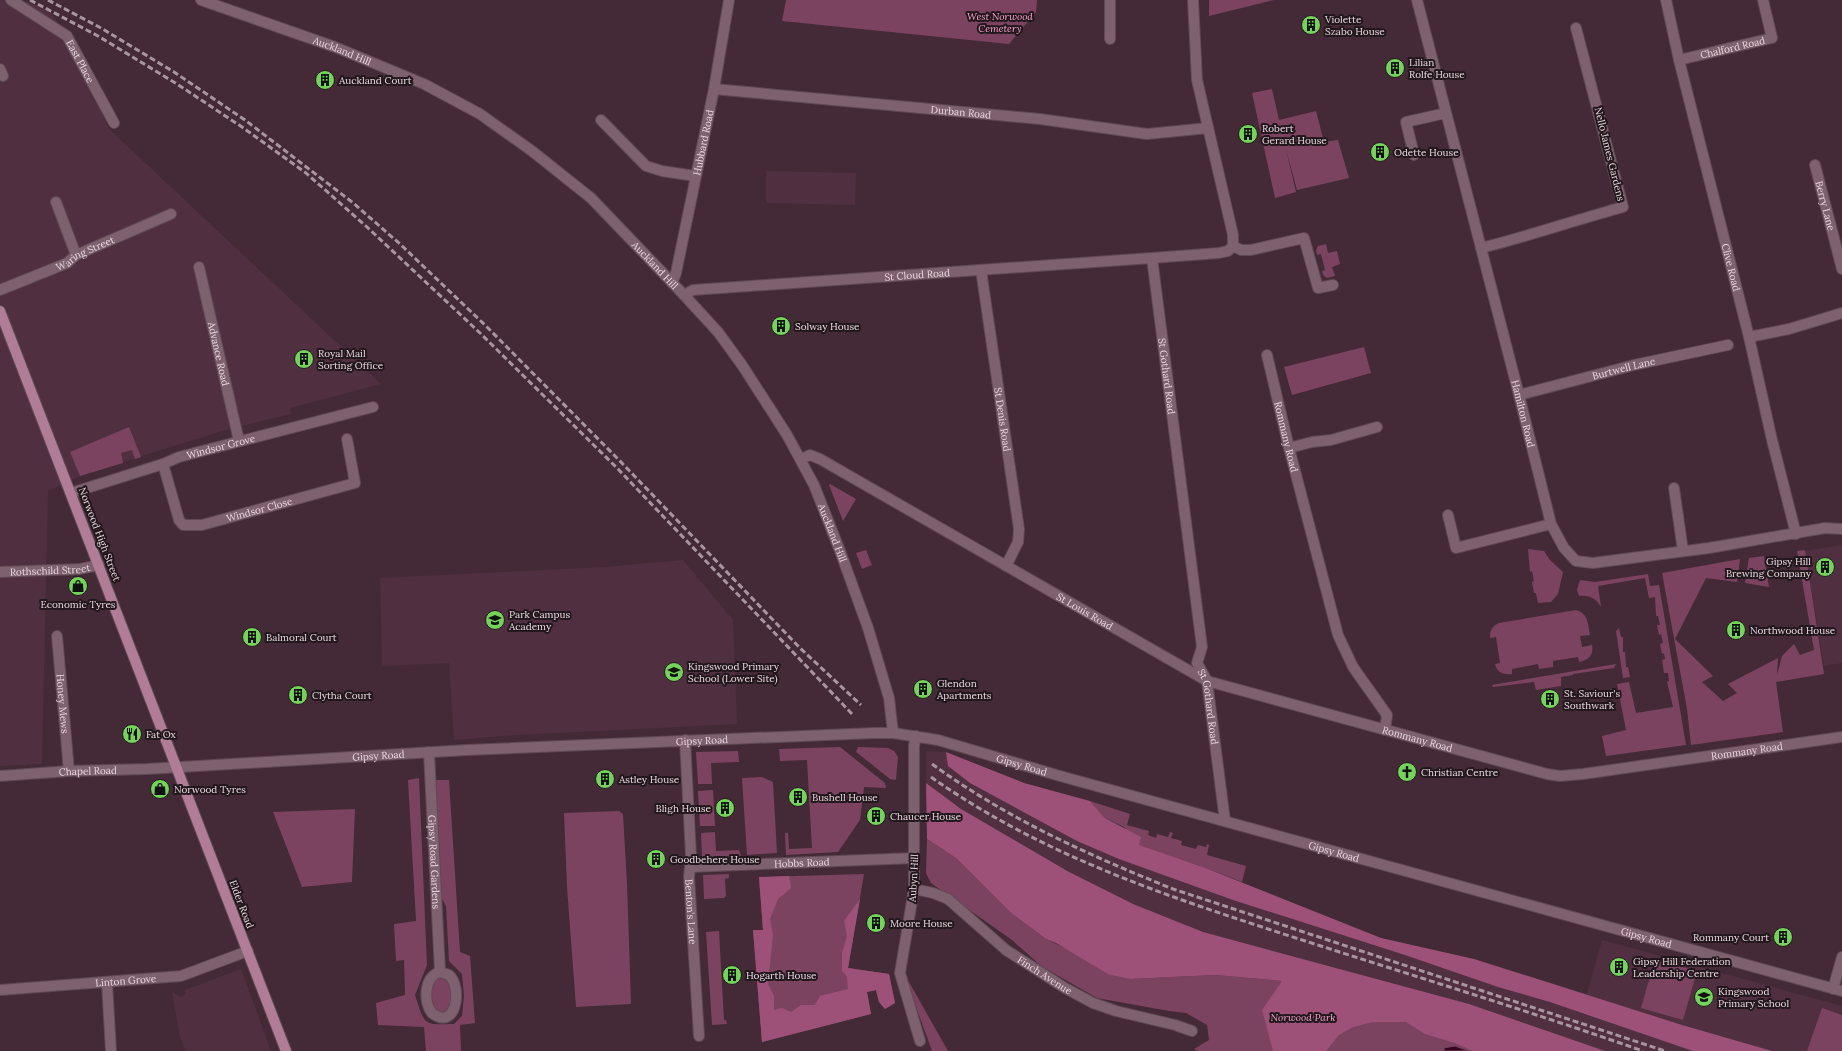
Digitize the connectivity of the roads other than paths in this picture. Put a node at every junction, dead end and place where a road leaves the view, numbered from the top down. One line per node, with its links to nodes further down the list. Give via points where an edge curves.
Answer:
1 (11, 0): 15 (street, East Place, via 67,36)
2 (201, 0): 29 (street, Auckland Hill, via 335,47 424,84 480,114 591,198)
3 (728, 0): 12 (street, Hubbard Road)
4 (1110, 0): 10 (street)
5 (1193, 0): 16 (street, via 1197,80)
6 (1417, 0): 13 (street, Hamilton Road)
7 (1666, 0): 11 (street, Clive Road)
8 (1763, 0): 11 (street, Chalford Road, via 1772,38)
9 (1576, 28): 23 (street, Nello James Gardens, via 1624,207 1562,224 1541,233)
10 (1110, 39)
11 (1680, 60): 35 (street, Clive Road)
12 (714, 89): 16 (street, Durban Road, via 1040,119 1147,134); 19 (street, Hubbard Road)
13 (1446, 113): 17 (street, via 1406,122); 23 (street, Hamilton Road)
14 (601, 120): 19 (street, via 646,166)
15 (114, 123)
16 (1208, 128): 22 (street, via 1233,235)
17 (1414, 155)
18 (1815, 165): 27 (street, Berry Lane)
19 (695, 176): 29 (street, Hubbard Road)
20 (56, 202): 24 (street)
21 (171, 214): 24 (street, Waring Street)
22 (1233, 246): 25 (street, via 1219,253); 30 (street, via 1241,250 1251,250 1304,238 1318,288)
23 (1481, 248): 38 (street, Hamilton Road)
24 (76, 254): 31 (street, Waring Street, via 68,263)
25 (1152, 258): 28 (street, St Cloud Road); 57 (street, St Gothard Road, via 1202,647 1197,663)
26 (199, 267): 42 (street, Advance Road)
27 (1842, 269)
28 (981, 270): 32 (street, St Cloud Road, via 693,290); 54 (street, St Denis Road, via 1019,529 1018,542)
29 (672, 283): 32 (street, Auckland Hill)
30 (1333, 285)
31 (0, 290)
32 (684, 295): 44 (street, Auckland Hill, via 729,347)
33 (0, 311): 47 (main road, Norwood High Street)
34 (1842, 313): 35 (street, via 1789,329)
35 (1749, 337): 51 (street, Clive Road)
36 (1728, 345): 38 (street, Burtwell Lane, via 1634,365)
37 (1267, 355): 43 (street, Rommany Road)
38 (1519, 395): 49 (street, Hamilton Road)
39 (373, 407): 42 (street, Windsor Grove)
40 (1377, 428): 43 (street)
41 (347, 439): 45 (street, Windsor Close, via 355,483 202,525 183,525 179,520)
42 (239, 441): 45 (street, Windsor Grove, via 179,457)
43 (1289, 448): 58 (street, Rommany Road, via 1338,635 1353,667 1387,715)
44 (801, 459): 54 (street, St Louis Road, via 810,455 820,459); 59 (street, Auckland Hill, via 814,485 868,628 889,698)
45 (163, 464): 47 (street, Windsor Grove)
46 (1674, 488): 52 (street)
47 (71, 493): 53 (main road, Norwood High Street)
48 (1448, 515): 49 (street, via 1456,548)
49 (1551, 524): 52 (street, Hamilton Road, via 1564,548 1576,561 1594,563)
50 (1842, 529): 51 (street, Hamilton Road, via 1825,528)
51 (1796, 534): 52 (street, Hamilton Road)
52 (1683, 551)
53 (99, 565): 55 (street, Rothschild Street); 64 (main road, Norwood High Street)
54 (1006, 566): 57 (street, St Louis Road)
55 (0, 572)
56 (57, 636): 65 (street, Honey Mews)
57 (1207, 681): 58 (street, St Louis Road); 67 (street, St Gothard Road)
58 (1386, 730): 61 (street, Rommany Road, via 1560,776)
59 (893, 733): 60 (street, Gipsy Road); 62 (street, Gipsy Road, via 833,733)
60 (916, 736): 67 (street, Gipsy Road, via 953,744); 68 (street, Aubyn Hill)
61 (1842, 737)
62 (685, 740): 63 (street, Gipsy Road); 69 (street, Benton's Lane)
63 (429, 752): 64 (street, Gipsy Road); 73 (street, Gipsy Road Gardens)
64 (176, 767): 65 (street, Chapel Road); 71 (main road, Elder Road)
65 (69, 771): 66 (street, Chapel Road)
66 (0, 776)
67 (1225, 821): 76 (street, Gipsy Road)
68 (914, 858): 69 (street, Hobbs Road); 70 (street, Aubyn Hill)
69 (690, 867): 78 (street, Benton's Lane)
70 (914, 889): 77 (street, Finch Avenue, via 948,899 1006,950 1052,981 1093,1003); 79 (street, Aubyn Hill, via 900,973)
71 (248, 952): 74 (street, Linton Grove, via 181,976); 81 (main road, Elder Road)
72 (1842, 957): 76 (street)
73 (440, 972)
74 (107, 983): 75 (street, Linton Grove); 80 (street)
75 (0, 990)
76 (1838, 990)
77 (1192, 1031)
78 (699, 1036)
79 (920, 1041)
80 (111, 1051)
81 (286, 1051)

